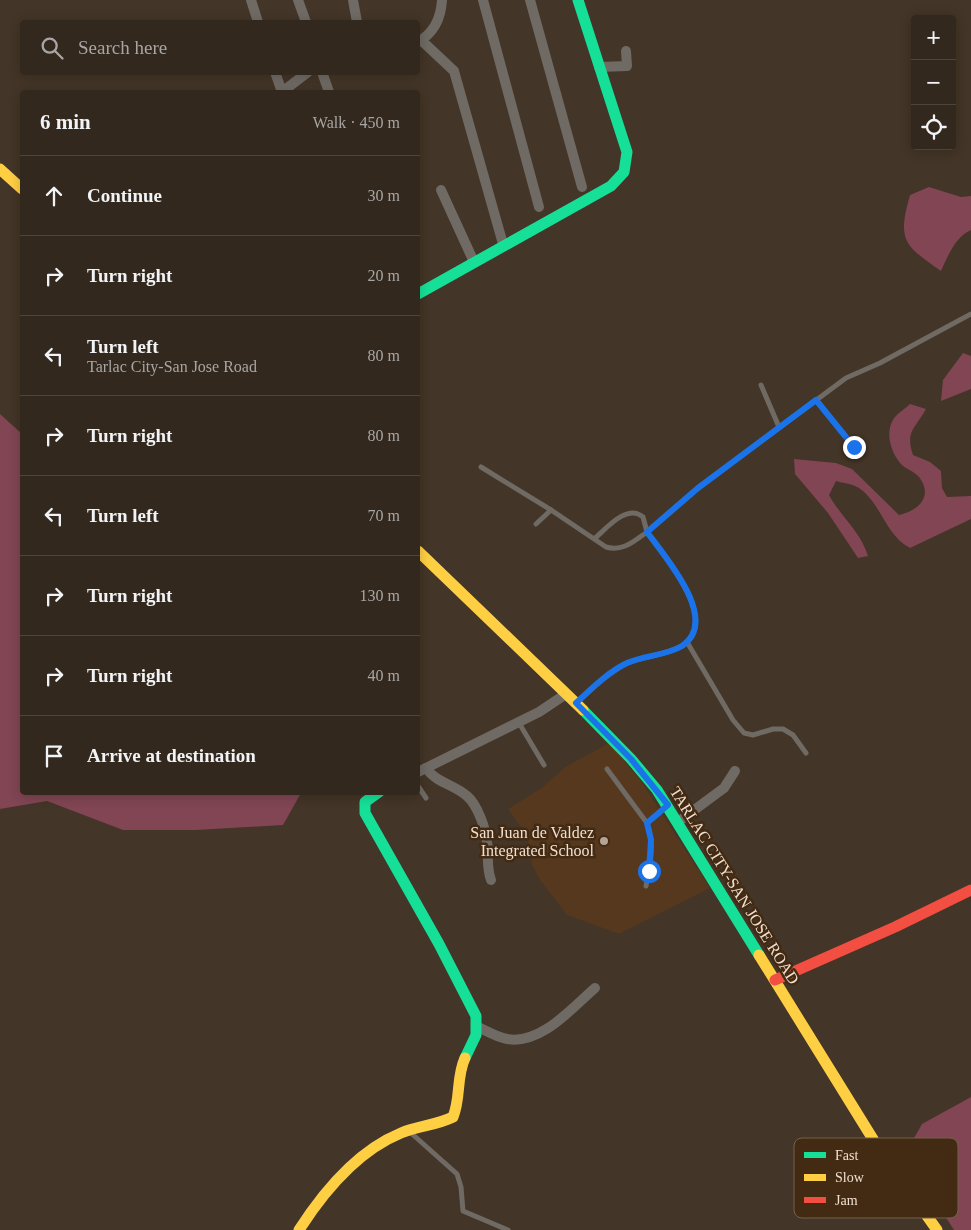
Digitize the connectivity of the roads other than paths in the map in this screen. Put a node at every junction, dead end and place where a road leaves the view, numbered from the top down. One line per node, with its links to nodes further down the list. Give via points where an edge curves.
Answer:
1 (251, 0): 8 (street)
2 (298, 0): 9 (street)
3 (353, 0): 10 (street)
4 (442, 0): 11 (street, via 439,19)
5 (483, 0): 25 (street)
6 (530, 0): 23 (street)
7 (578, 0): 14 (street)
8 (257, 20)
9 (305, 20)
10 (357, 20)
11 (420, 40)
12 (420, 42): 26 (street, via 454,71)
13 (626, 51): 14 (street, via 627,66)
14 (599, 67): 26 (street, via 626,152 627,165 623,175 612,186)
15 (276, 75): 18 (street)
16 (304, 75): 19 (street)
17 (323, 75): 20 (street)
18 (281, 90)
19 (285, 90)
20 (328, 90)
21 (0, 170): 22 (street)
22 (20, 187)
23 (582, 187)
24 (441, 190): 27 (street)
25 (539, 207)
26 (503, 244): 27 (street)
27 (474, 262): 28 (street)
28 (420, 293)
29 (971, 314): 31 (lane, via 880,363 850,375)
30 (761, 385): 32 (lane)
31 (816, 400): 32 (lane); 33 (lane)
32 (779, 428): 37 (lane, via 698,488)
33 (854, 447)
34 (481, 467): 35 (lane)
35 (551, 510): 36 (lane); 38 (lane)
36 (536, 524)
37 (647, 532): 38 (lane, via 616,549 606,547); 38 (lane, via 642,517 631,513 621,516); 40 (lane, via 696,610 696,624)
38 (594, 538)
39 (420, 553): 41 (street, TARLAC CITY-SAN JOSE ROAD)
40 (687, 642): 42 (lane, via 669,652 626,664); 44 (lane, via 744,733 753,735 783,729)
41 (566, 694): 42 (street, TARLAC CITY-SAN JOSE ROAD); 43 (street)
42 (576, 703): 52 (street, TARLAC CITY-SAN JOSE ROAD, via 631,759)
43 (519, 723): 45 (lane); 47 (street)
44 (806, 753)
45 (544, 765)
46 (608, 769): 54 (lane)
47 (422, 770): 55 (street, via 459,790 473,802 486,835)
48 (735, 771): 53 (street, via 724,788)
49 (420, 789): 51 (lane)
50 (375, 795): 60 (street, via 365,802 365,813 440,944 474,1011)
51 (426, 798)
52 (668, 805): 53 (street, TARLAC CITY-SAN JOSE ROAD); 54 (lane)
53 (678, 822): 58 (street, TARLAC CITY-SAN JOSE ROAD)
54 (647, 823): 56 (lane, via 651,848)
55 (490, 880)
56 (646, 886)
57 (971, 890): 58 (street)
58 (775, 980): 62 (street, TARLAC CITY-SAN JOSE ROAD)
59 (596, 988): 60 (street, via 549,1027 526,1038 507,1039)
60 (478, 1027): 61 (street, via 459,1070 456,1114 448,1120)
61 (409, 1131): 64 (street, via 376,1148 338,1179); 65 (lane, via 454,1171 460,1182 463,1212)
62 (873, 1138)
63 (928, 1218): 66 (street, TARLAC CITY-SAN JOSE ROAD)
64 (299, 1230)
65 (508, 1230)
66 (937, 1230)

